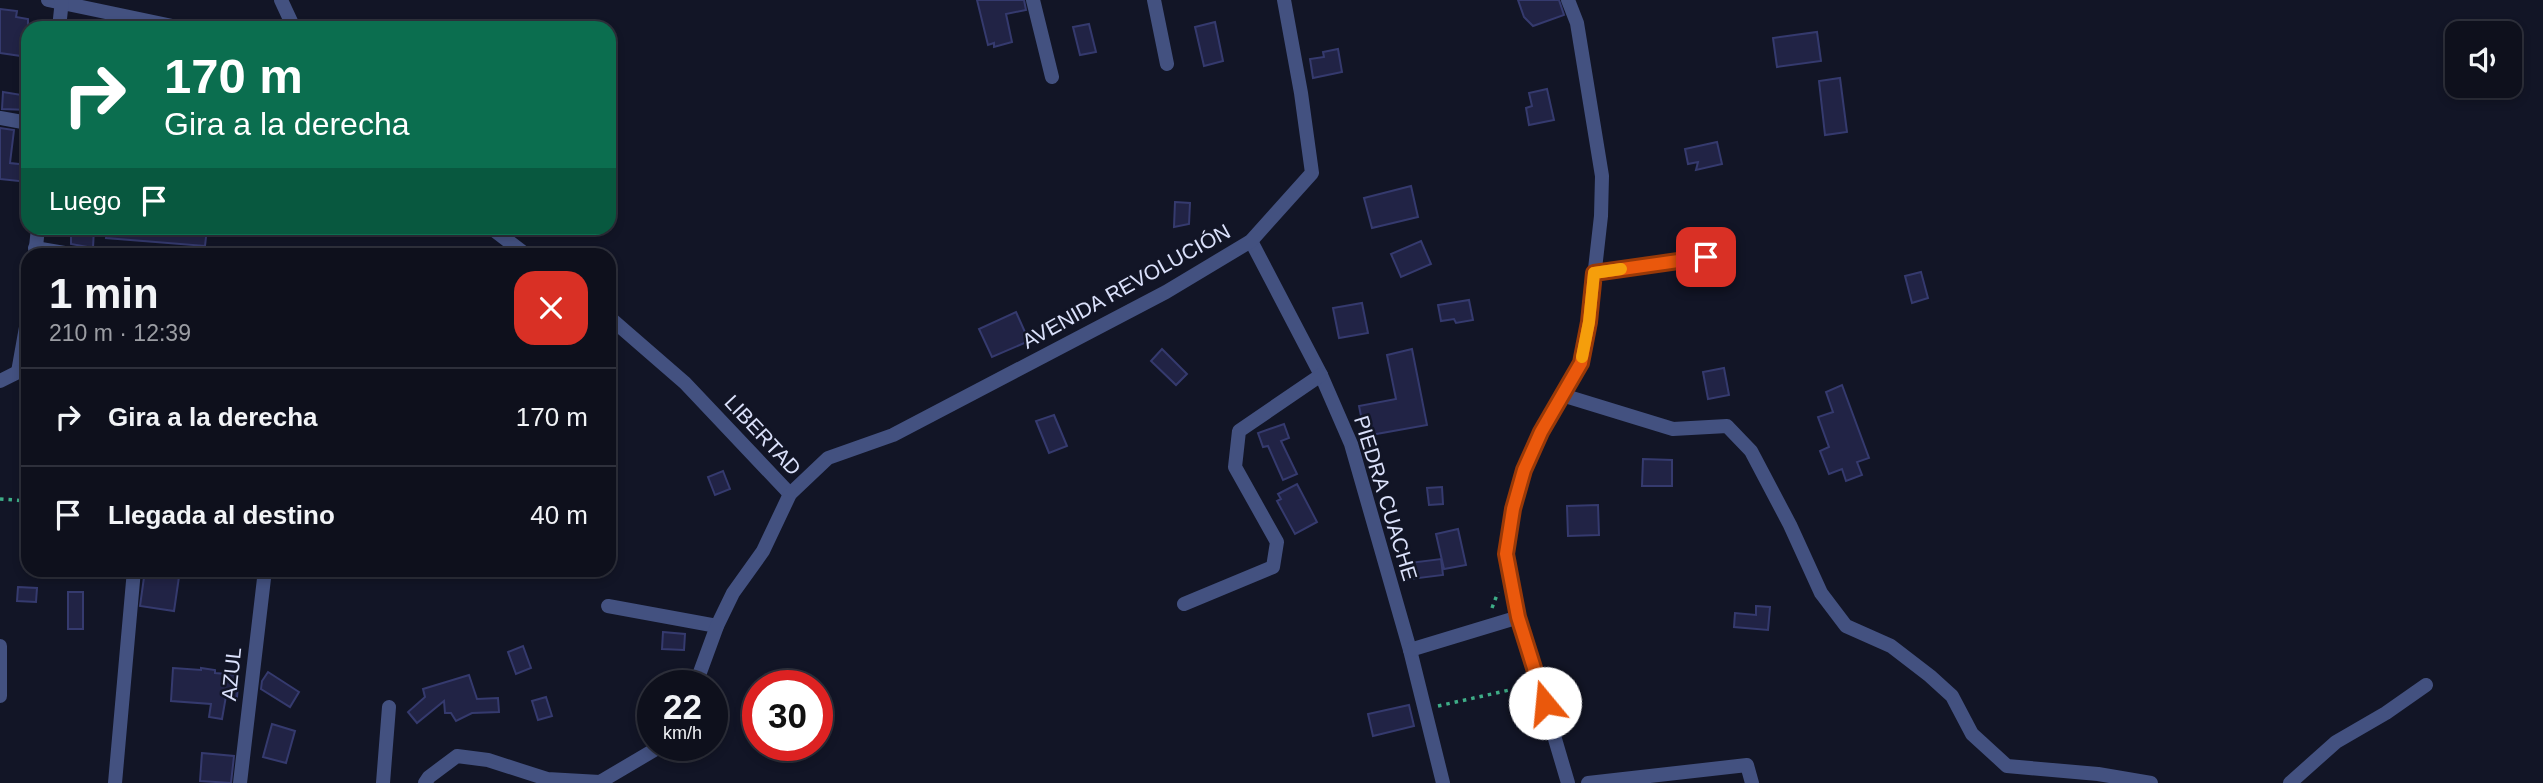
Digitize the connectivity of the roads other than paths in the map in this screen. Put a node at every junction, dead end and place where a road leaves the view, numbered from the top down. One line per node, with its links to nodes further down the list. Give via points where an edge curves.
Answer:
1 (281, 0): 9 (street)
2 (1033, 0): 11 (street)
3 (1154, 0): 10 (street)
4 (1284, 0): 15 (street, AVENIDA REVOLUCIÓN, via 1312,173)
5 (1568, 0): 18 (street, via 1577,23 1602,176)
6 (57, 1): 7 (street); 8 (street)
7 (58, 21)
8 (150, 21)
9 (291, 21)
10 (1167, 64)
11 (1052, 77)
12 (0, 118): 13 (street)
13 (21, 122)
14 (500, 235): 16 (street)
15 (1251, 241): 21 (street, PIEDRA CUACHE); 24 (street, AVENIDA REVOLUCIÓN, via 1166,292 893,435 828,458)
16 (517, 248)
17 (1706, 257): 18 (street)
18 (1594, 273): 23 (street, via 1581,363)
19 (616, 325): 24 (street, LIBERTAD, via 685,383)
20 (21, 374): 22 (street)
21 (1321, 374): 27 (street, via 1239,431 1235,467 1277,542 1273,567); 32 (street, PIEDRA CUACHE, via 1351,444)
22 (0, 381)
23 (1562, 395): 29 (street, via 1524,470 1513,509 1506,554); 46 (street, via 1673,429 1727,426 1751,451 1821,593 1846,626 1891,646 1937,682 1952,696 1972,734 2007,766)
24 (790, 494): 30 (street, LIBERTAD, via 763,551 733,593)
25 (133, 577): 38 (street)
26 (264, 577): 39 (street, AZUL)
27 (1184, 604)
28 (608, 606): 30 (street)
29 (1518, 617): 32 (street); 43 (street)
30 (717, 626): 33 (street, LIBERTAD)
31 (0, 646): 35 (street)
32 (1410, 650): 42 (street, PIEDRA CUACHE)
33 (701, 670)
34 (2426, 685): 47 (street, via 2336,743)
35 (0, 696)
36 (389, 707): 40 (street)
37 (637, 760): 41 (street, via 600,782 547,779 488,760 457,756)
38 (115, 783)
39 (240, 783)
40 (383, 783)
41 (425, 783)
42 (1443, 783)
43 (1568, 783)
44 (1588, 783): 45 (street, via 1747,765)
45 (1752, 783)
46 (2151, 783)
47 (2290, 783)

